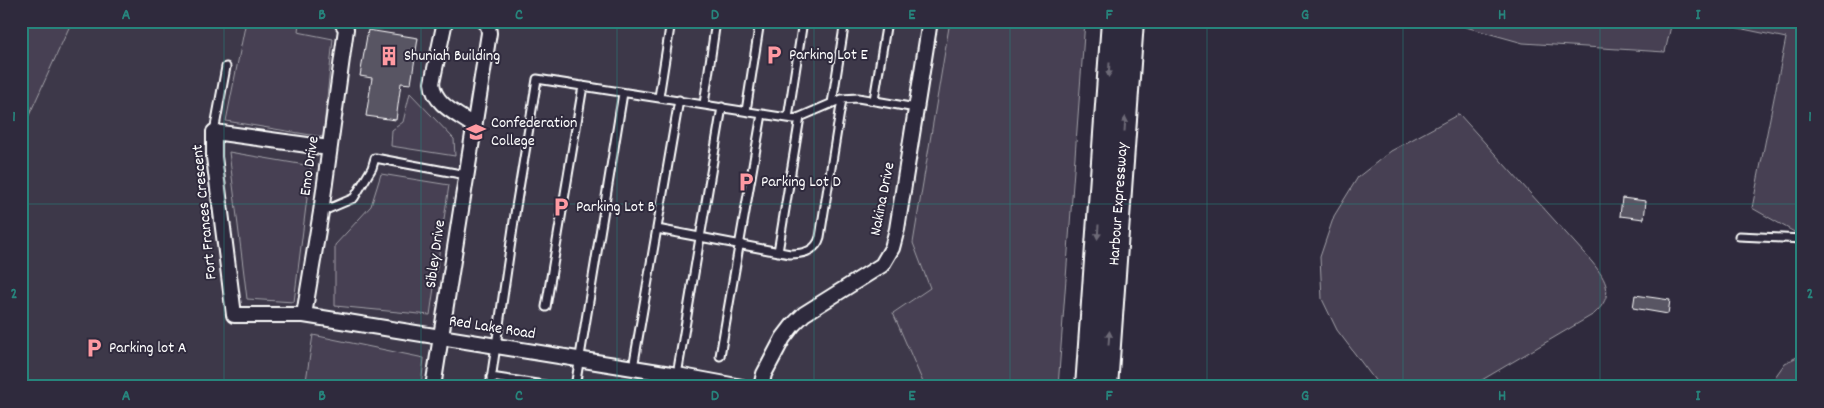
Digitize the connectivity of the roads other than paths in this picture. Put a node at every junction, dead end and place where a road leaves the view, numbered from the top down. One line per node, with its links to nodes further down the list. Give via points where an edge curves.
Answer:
1 (341, 21): 30 (street, Emo Drive, via 346,29)
2 (445, 21): 28 (street, via 432,83 433,93)
3 (483, 21): 28 (street, Sibley Drive, via 488,25 489,33)
4 (671, 21): 16 (lane)
5 (716, 21): 20 (lane)
6 (760, 21): 24 (lane)
7 (803, 21): 26 (lane)
8 (845, 21): 21 (lane)
9 (887, 21): 19 (lane)
10 (930, 21): 23 (street, Nakina Drive)
11 (1113, 21): 56 (main road, Harbour Expressway, one-way to 56)
12 (1132, 21): 57 (main road, Harbour Expressway, one-way to 12)
13 (226, 67): 29 (lane)
14 (583, 86): 15 (lane); 39 (lane); 43 (lane, via 537,79)
15 (623, 93): 16 (lane); 45 (lane)
16 (659, 98): 18 (lane)
17 (842, 99): 19 (lane); 21 (lane); 38 (lane, via 818,242 802,254)
18 (679, 100): 20 (lane); 33 (lane)
19 (874, 100): 23 (lane)
20 (704, 104): 22 (lane)
21 (832, 104): 27 (lane)
22 (722, 107): 24 (lane); 34 (lane)
23 (916, 108): 55 (street, Nakina Drive, via 898,229 892,248 882,265 804,314 793,325 783,338)
24 (746, 111): 25 (lane)
25 (762, 114): 26 (lane); 37 (lane)
26 (788, 118): 27 (lane)
27 (800, 118): 38 (lane)
28 (474, 126): 31 (street, Sibley Drive)
29 (214, 132): 30 (street, Fort Frances Crescent); 40 (street, Fort Frances Crescent, via 214,157)
30 (330, 148): 32 (street, Emo Drive)
31 (466, 175): 32 (lane, via 375,158 354,198); 42 (street, Sibley Drive)
32 (321, 212): 41 (street, Emo Drive)
33 (657, 229): 34 (lane); 46 (lane)
34 (700, 236): 37 (lane); 47 (lane)
35 (1739, 236): 36 (lane)
36 (1803, 239)
37 (739, 243): 38 (lane); 44 (lane)
38 (778, 252)
39 (546, 307)
40 (234, 315): 41 (street, Red Lake Road)
41 (304, 315): 42 (street, Red Lake Road)
42 (441, 338): 43 (street, Red Lake Road); 50 (street, Sibley Drive)
43 (496, 347): 45 (street, Red Lake Road); 48 (lane)
44 (720, 356)
45 (579, 360): 46 (street, Red Lake Road); 53 (lane)
46 (633, 368): 47 (street, Red Lake Road)
47 (676, 375): 54 (street, Red Lake Road)
48 (491, 377): 49 (lane); 51 (lane)
49 (534, 385): 52 (lane)
50 (433, 387)
51 (490, 387)
52 (557, 387)
53 (575, 387)
54 (742, 387)
55 (760, 387)
56 (1087, 387)
57 (1106, 387)

